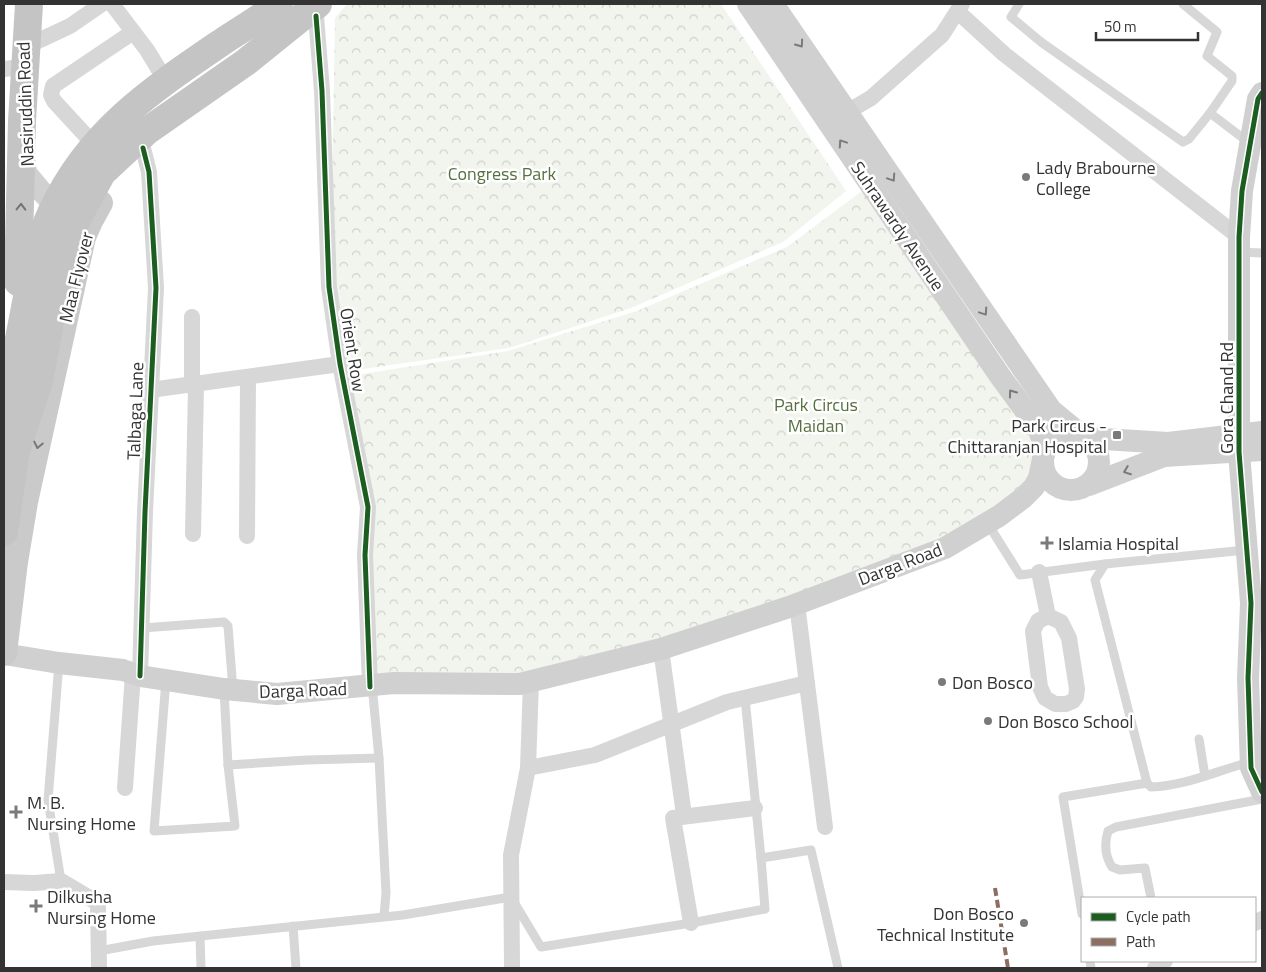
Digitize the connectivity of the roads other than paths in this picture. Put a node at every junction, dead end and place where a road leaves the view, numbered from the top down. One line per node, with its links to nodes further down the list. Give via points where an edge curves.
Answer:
1 (23, 4): 14 (main road, Nasiruddin Road)
2 (29, 4): 27 (highway, one-way to 2, bridge, via 22,121)
3 (102, 4): 14 (street)
4 (112, 4): 13 (street)
5 (261, 4): 15 (main road)
6 (279, 4): 27 (highway, Maa Flyover, bridge, via 135,105 106,130 84,157 48,220)
7 (748, 4): 38 (main road, Suhrawardy Avenue, one-way to 7, via 1038,428)
8 (773, 4): 17 (main road, Suhrawardy Avenue, one-way to 17)
9 (1019, 4): 18 (lane, via 1011,17 1041,42 1183,142 1189,140)
10 (1182, 4): 18 (lane, via 1217,32 1207,56 1232,76 1232,81)
11 (316, 7): 21 (main road, Maa Flyover, via 305,28 255,69); 28 (street, Orient Row, via 329,287); 37 (highway, Maa Flyover, bridge, via 140,120 82,186 50,260)
12 (960, 8): 17 (street, via 942,35 871,98); 24 (street, via 1004,54)
13 (133, 32): 15 (street); 19 (street, via 54,86 51,95 54,101)
14 (16, 61): 22 (main road, Nasiruddin Road, via 26,173)
15 (161, 73): 19 (main road, via 121,106)
16 (1262, 93): 20 (main road, Gora Chand Rd)
17 (847, 112): 34 (main road, Suhrawardy Avenue, one-way to 34, via 1052,410)
18 (1210, 113): 20 (lane)
19 (89, 139): 22 (main road, via 56,177)
20 (1250, 143): 24 (main road, Gora Chand Rd, via 1242,191)
21 (143, 148): 23 (main road, Maa Flyover, via 122,166); 32 (street, Talbaga Lane, via 149,172 156,288)
22 (47, 197): 23 (main road, Nasiruddin Road); 30 (main road, via 26,265)
23 (90, 221): 52 (main road, Maa Flyover, one-way to 52, via 83,237 25,502)
24 (1239, 244): 25 (lane); 35 (main road, Gora Chand Rd)
25 (1262, 253)
26 (192, 317): 31 (street)
27 (18, 344): 37 (highway, Maa Flyover)
28 (340, 364): 29 (street); 58 (street, Orient Row, via 368,507 365,555)
29 (248, 377): 31 (street); 43 (street)
30 (4, 380)
31 (194, 385): 32 (street); 42 (street)
32 (150, 390): 50 (street, Talbaga Lane)
33 (1262, 432): 35 (main road)
34 (1084, 436): 35 (main road, via 1168,443); 38 (main road, via 1070,433 1059,436); 39 (main road, via 1094,445 1100,464 1094,480)
35 (1239, 443): 36 (main road); 39 (main road, Darga Road, one-way to 39, via 1164,456); 44 (main road, Gora Chand Rd)
36 (1262, 450)
37 (10, 454): 41 (highway, Maa Flyover)
38 (1044, 454): 39 (main road, via 1044,470 1053,484 1062,489); 40 (main road, Darga Road, via 1034,488)
39 (1080, 488): 40 (main road, Darga Road)
40 (993, 519): 46 (lane, via 1020,575); 48 (main road, Darga Road, via 945,548)
41 (4, 532)
42 (193, 534)
43 (247, 536)
44 (1246, 550): 45 (lane); 47 (main road, Gora Chand Rd)
45 (1105, 564): 46 (lane); 69 (lane, via 1095,580)
46 (1039, 572): 49 (street)
47 (1257, 603): 62 (main road, Gora Chand Rd, via 1248,678)
48 (797, 604): 51 (main road, Darga Road); 57 (street)
49 (1048, 616): 49 (street, via 1061,622 1069,638 1077,689 1076,697 1066,704 1055,704 1045,698 1040,687 1033,631 1038,621)
50 (142, 628): 54 (street, Talbaga Lane); 59 (lane, via 224,622 228,626)
51 (661, 649): 56 (main road, Darga Road); 61 (street)
52 (4, 653): 53 (main road, Darga Road)
53 (59, 663): 54 (main road, Darga Road, via 123,670); 77 (lane, via 48,800)
54 (136, 675): 55 (main road, Darga Road); 70 (street, Talbaga Lane)
55 (166, 680): 59 (main road, Darga Road); 66 (lane, via 154,831 235,826)
56 (531, 682): 58 (main road, Darga Road); 67 (street)
57 (807, 683): 60 (street); 75 (street)
58 (371, 686): 59 (main road, Darga Road, via 277,694); 64 (lane)
59 (228, 690): 66 (lane)
60 (745, 698): 61 (street); 74 (lane)
61 (671, 725): 67 (street, via 595,755); 73 (street)
62 (1256, 736): 65 (main road, Gora Chand Rd)
63 (1199, 738): 68 (lane)
64 (379, 758): 66 (lane); 82 (lane, via 386,893)
65 (1251, 762): 68 (lane); 71 (main road, Gora Chand Rd)
66 (228, 765)
67 (528, 768): 79 (street, via 510,855)
68 (1205, 776): 69 (lane, via 1160,787 1151,787)
69 (1147, 783): 81 (lane, via 1063,797)
70 (125, 788)
71 (1262, 792)
72 (1262, 799): 80 (lane, via 1108,831 1104,842 1112,868 1145,868)
73 (683, 808)
74 (755, 808): 76 (lane); 83 (street, via 673,818)
75 (825, 827)
76 (761, 858): 83 (lane, via 765,909); 91 (lane, via 811,850)
77 (61, 881): 78 (street); 86 (street, via 98,903)
78 (4, 882)
79 (510, 897): 82 (lane, via 403,916); 83 (lane, via 541,947); 90 (street)
80 (1151, 897)
81 (1081, 908)
82 (384, 916): 84 (lane)
83 (691, 923)
84 (293, 926): 85 (lane); 89 (lane)
85 (200, 936): 86 (lane); 88 (lane)
86 (99, 951): 87 (street)
87 (99, 968)
88 (201, 968)
89 (296, 968)
90 (512, 968)
91 (838, 968)

